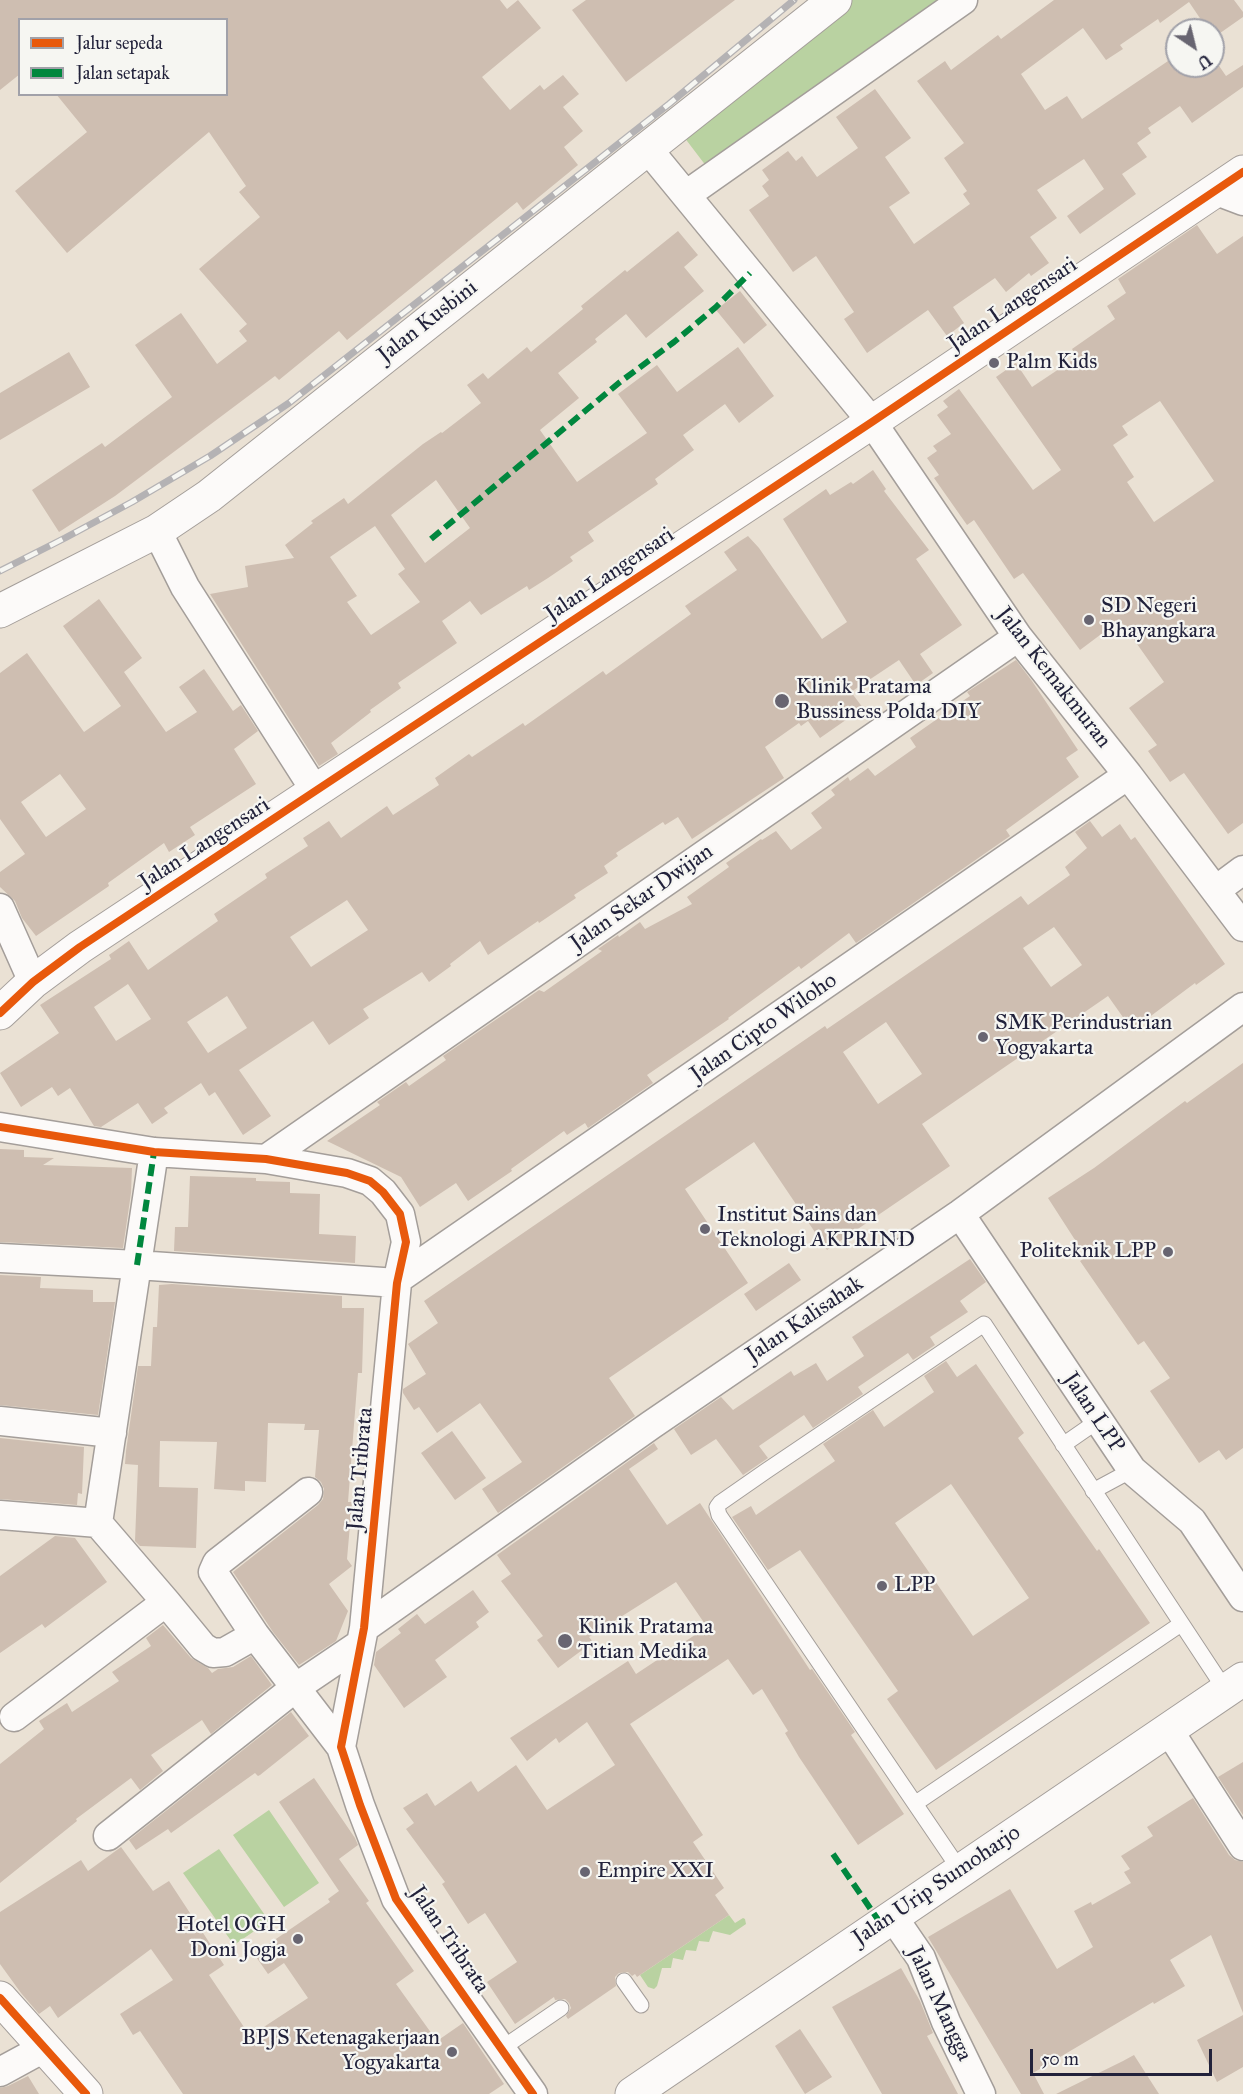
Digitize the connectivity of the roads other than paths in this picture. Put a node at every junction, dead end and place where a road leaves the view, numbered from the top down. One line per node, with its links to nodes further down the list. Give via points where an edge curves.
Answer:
1 (834, 0): 3 (main road, Jalan Kusbini)
2 (963, 0): 5 (street)
3 (647, 148): 5 (street, Jalan Kemakmuran); 8 (main road, Jalan Kusbini, via 209,496)
4 (1243, 172): 6 (main road, Jalan Langensari)
5 (686, 195): 7 (street, Jalan Kemakmuran)
6 (1229, 196): 7 (main road, Jalan Langensari)
7 (872, 422): 10 (street, Jalan Kemakmuran); 12 (main road, Jalan Langensari)
8 (157, 531): 9 (main road, Jalan Kusbini); 12 (street, via 185,586)
9 (0, 611)
10 (1018, 637): 11 (street, Jalan Kemakmuran); 22 (street, Jalan Sekar Dwijan)
11 (1128, 775): 14 (street, Jalan Kemakmuran); 26 (street, Jalan Cipto Wiloho)
12 (316, 792): 17 (main road, Jalan Langensari)
13 (1243, 870): 14 (street)
14 (1216, 890): 16 (street, Jalan Kemakmuran)
15 (0, 908): 17 (street)
16 (1243, 927)
17 (33, 982): 19 (main road, Jalan Langensari)
18 (1243, 1007): 23 (street, Jalan Kalisahak)
19 (0, 1013)
20 (0, 1127): 21 (street, Jalan Tribrata)
21 (153, 1152): 22 (street, Jalan Tribrata); 25 (street)
22 (266, 1160): 26 (street, Jalan Tribrata, via 347,1173 370,1181 383,1192 400,1214 406,1242)
23 (960, 1214): 27 (street, Jalan LPP); 40 (street, Jalan Kalisahak, via 651,1425)
24 (0, 1258): 25 (street)
25 (137, 1265): 26 (street); 29 (street)
26 (397, 1281): 40 (street, Jalan Tribrata)
27 (1099, 1420): 30 (lane); 31 (street, Jalan LPP)
28 (0, 1421): 29 (street)
29 (112, 1433): 35 (street)
30 (1063, 1445): 32 (lane); 46 (lane, via 984,1324 717,1507 723,1523)
31 (1132, 1470): 32 (lane); 36 (street, Jalan LPP, via 1192,1521)
32 (1094, 1491): 38 (lane)
33 (308, 1492): 39 (street, via 214,1568)
34 (0, 1515): 35 (street)
35 (99, 1523): 37 (street)
36 (1243, 1597)
37 (166, 1602): 39 (street, via 203,1647 213,1653 225,1652); 43 (street)
38 (1181, 1624): 41 (lane); 46 (lane)
39 (255, 1635): 42 (street)
40 (362, 1636): 42 (street, Jalan Kalisahak); 45 (street, Jalan Tribrata)
41 (1234, 1685): 44 (main road, Jalan Urip Sumoharjo)
42 (295, 1688): 45 (street); 47 (street, Jalan Kalisahak)
43 (14, 1717)
44 (1168, 1729): 48 (street); 49 (main road, Jalan Urip Sumoharjo)
45 (342, 1747): 56 (street, Jalan Tribrata, via 396,1899)
46 (916, 1803): 49 (lane)
47 (108, 1836)
48 (1243, 1846)
49 (960, 1870): 50 (main road, Jalan Urip Sumoharjo)
50 (892, 1917): 60 (main road, Jalan Urip Sumoharjo); 61 (street, Jalan Mangga, via 921,1958)
51 (624, 1981): 53 (lane)
52 (0, 1998): 55 (main road)
53 (641, 2005)
54 (561, 2008): 56 (lane)
55 (44, 2048): 57 (street); 58 (main road)
56 (501, 2049): 59 (street, Jalan Tribrata)
57 (0, 2072)
58 (86, 2094)
59 (533, 2094)
60 (633, 2094)
61 (981, 2094)

